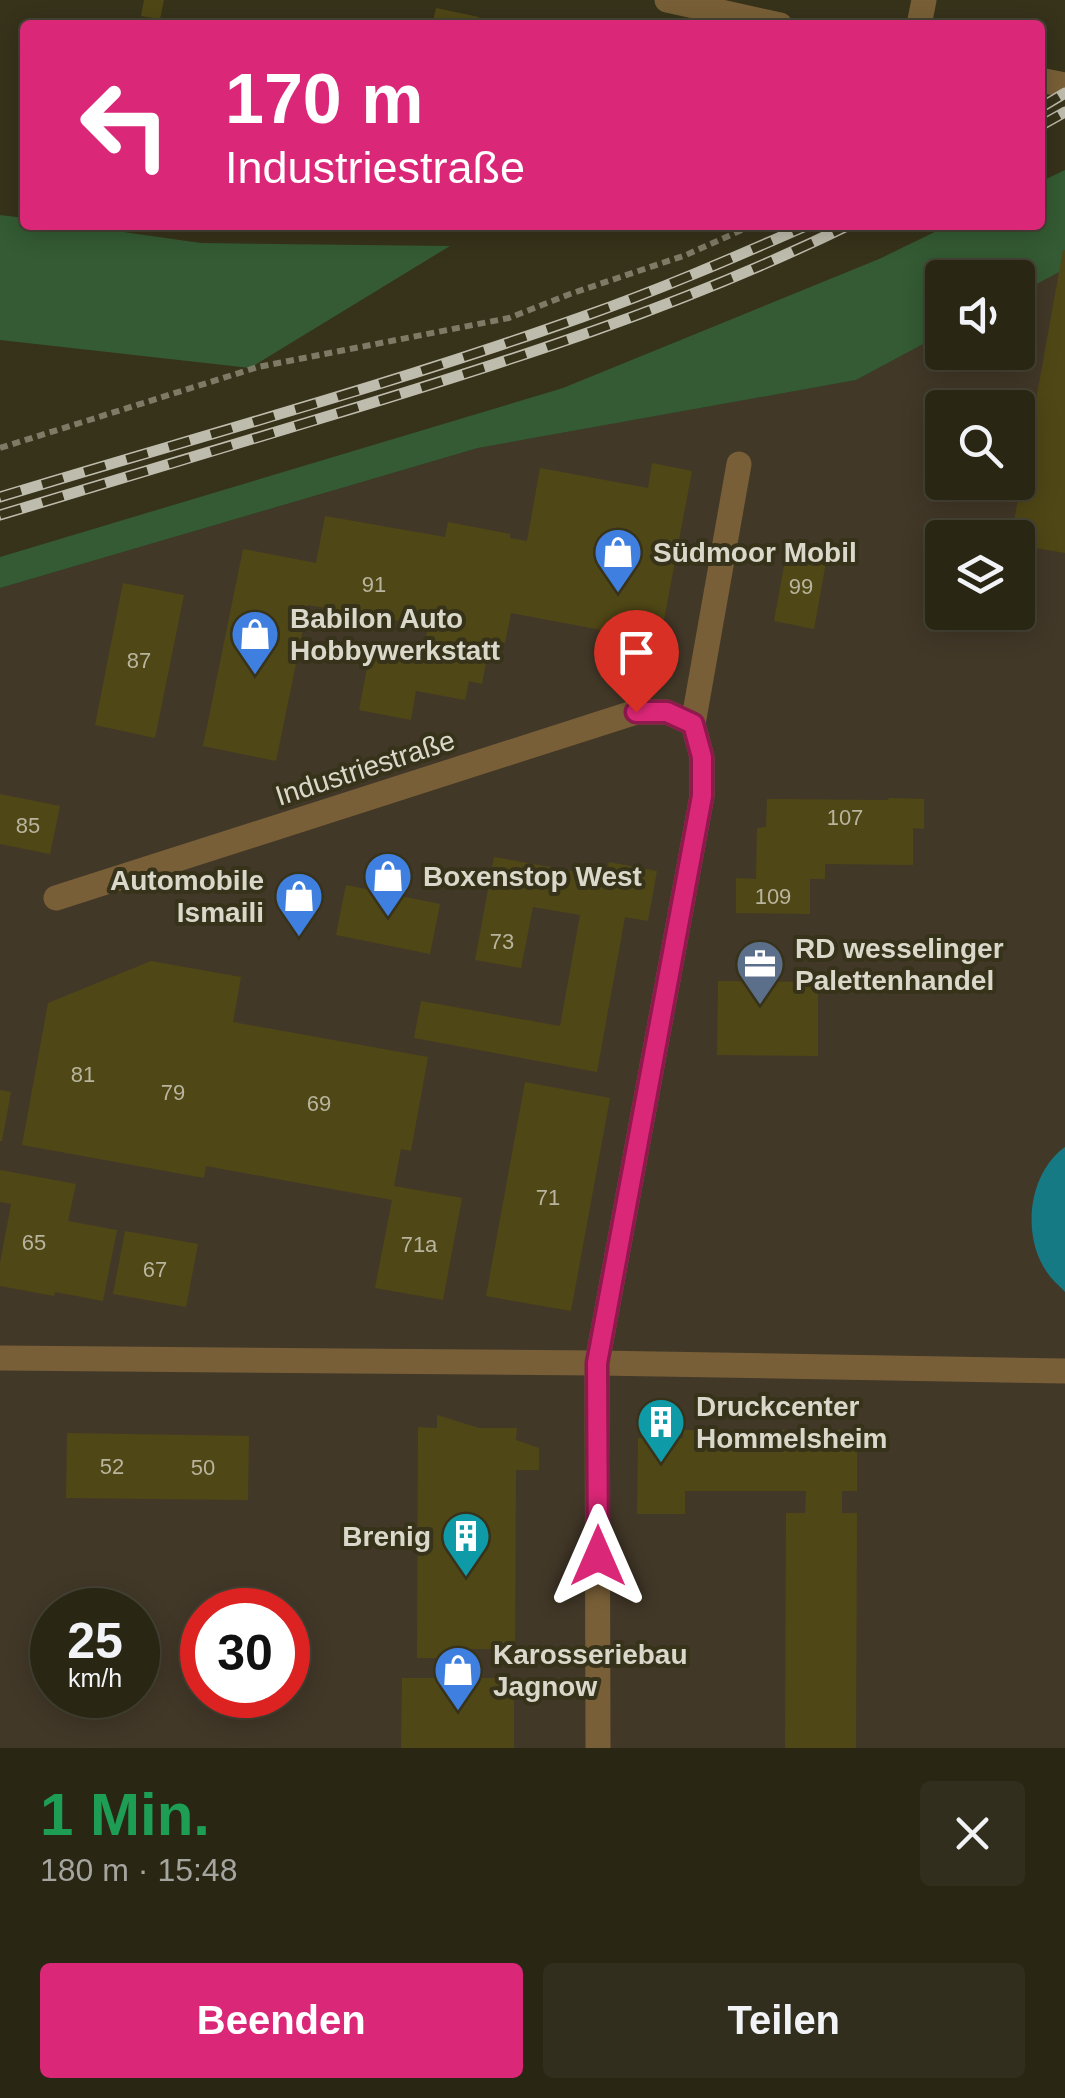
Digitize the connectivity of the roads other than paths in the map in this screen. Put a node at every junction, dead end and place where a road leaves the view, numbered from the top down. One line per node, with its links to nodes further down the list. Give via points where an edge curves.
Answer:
1 (667, 0): 2 (street)
2 (757, 20)
3 (739, 464): 4 (street)
4 (693, 724): 5 (street, Industriestraße, via 667,712 636,712); 7 (street, via 702,796)
5 (56, 898)
6 (0, 1358): 7 (street)
7 (597, 1363): 8 (street); 9 (street)
8 (1065, 1372)
9 (598, 1748)

